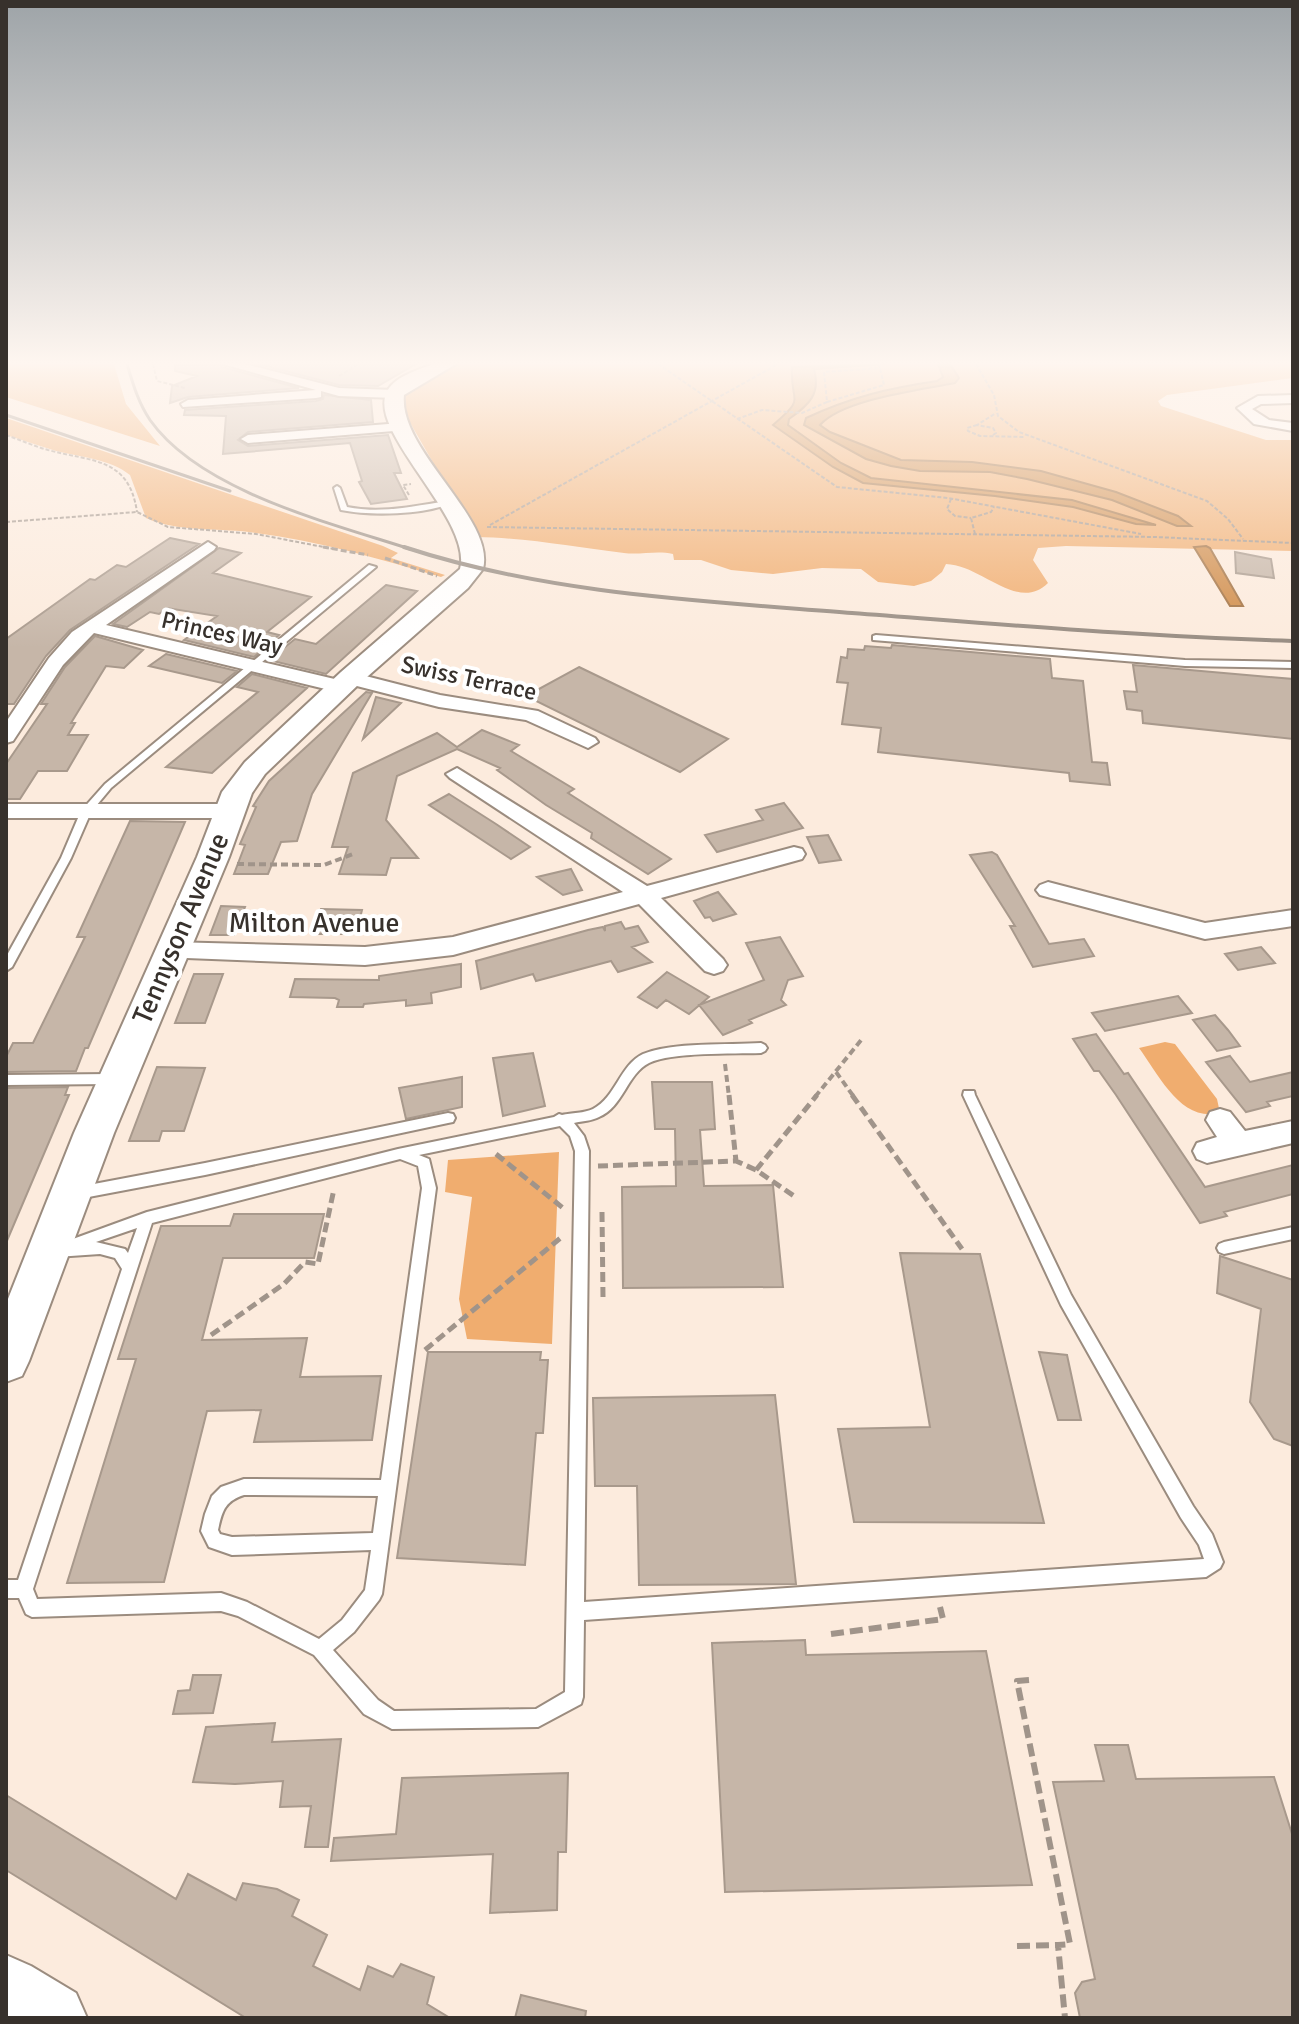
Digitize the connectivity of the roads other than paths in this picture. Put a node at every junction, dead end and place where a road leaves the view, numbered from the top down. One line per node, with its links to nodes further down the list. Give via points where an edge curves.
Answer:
1 (420, 458): 3 (main road)
2 (337, 488): 3 (lane, via 344,508 359,512)
3 (447, 503): 10 (main road, Tennyson Avenue, via 473,555 460,577)
4 (208, 547): 6 (street)
5 (372, 567): 8 (lane)
6 (92, 627): 8 (street, Princes Way); 12 (street, via 62,654)
7 (876, 638): 9 (lane, via 1185,663)
8 (254, 665): 10 (street, Princes Way); 15 (lane, via 108,786)
9 (1293, 665)
10 (346, 682): 11 (street, Swiss Terrace, via 531,715); 16 (main road, Tennyson Avenue, via 255,768)
11 (583, 735)
12 (6, 737)
13 (457, 774): 19 (street)
14 (6, 811): 15 (street)
15 (86, 811): 16 (street); 23 (lane)
16 (229, 811): 21 (main road, Tennyson Avenue)
17 (794, 854): 19 (street, Milton Avenue)
18 (1048, 890): 20 (street, via 1075,908 1205,931)
19 (643, 894): 21 (street, Milton Avenue, via 475,940 414,951 365,956); 22 (street)
20 (1293, 918)
21 (170, 951): 25 (main road, Tennyson Avenue)
22 (714, 965)
23 (6, 967)
24 (761, 1048): 29 (lane, via 647,1058 597,1113)
25 (116, 1079): 26 (lane); 35 (main road, Tennyson Avenue)
26 (6, 1080)
27 (969, 1095): 45 (lane, via 1066,1300 1214,1562 1206,1568)
28 (448, 1118): 35 (lane)
29 (559, 1119): 34 (lane); 45 (lane, via 579,1136 582,1174)
30 (1220, 1120): 32 (street)
31 (1293, 1132): 32 (street)
32 (1239, 1144): 33 (street)
33 (1207, 1151)
34 (398, 1154): 36 (lane); 42 (lane, via 424,1163 429,1188)
35 (71, 1194): 39 (main road, Tennyson Avenue)
36 (147, 1218): 39 (lane); 40 (lane)
37 (1293, 1233): 38 (lane)
38 (1224, 1248)
39 (49, 1252): 40 (lane, via 100,1248 120,1253); 41 (main road, Tennyson Avenue)
40 (129, 1269): 44 (lane)
41 (6, 1361)
42 (386, 1488): 43 (lane); 43 (lane, via 244,1487 228,1491 215,1503 209,1531 215,1541 232,1546)
43 (380, 1541): 46 (lane, via 373,1594 348,1626)
44 (15, 1589): 46 (lane, via 32,1608 221,1602)
45 (575, 1612): 46 (lane, via 574,1697 538,1718 392,1720 371,1707)
46 (320, 1649)
47 (6, 1991): 48 (main road)
48 (51, 2018)

